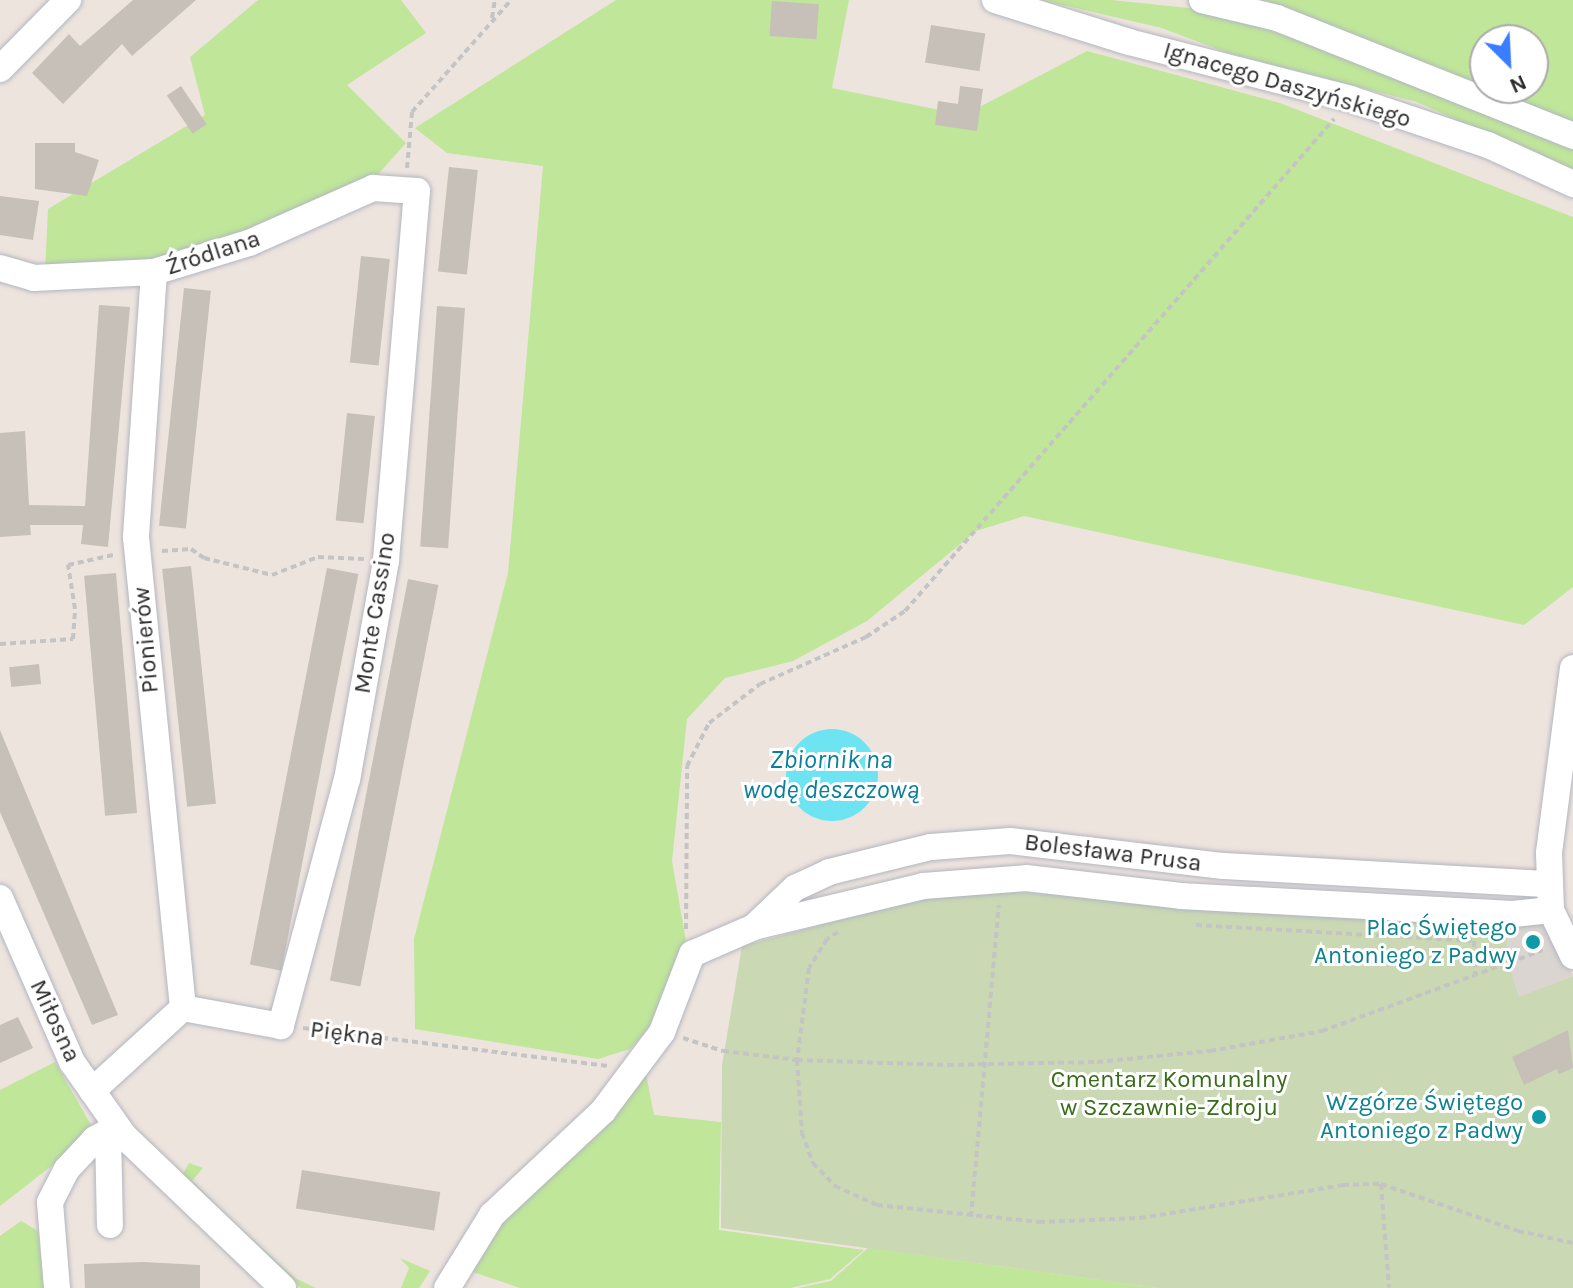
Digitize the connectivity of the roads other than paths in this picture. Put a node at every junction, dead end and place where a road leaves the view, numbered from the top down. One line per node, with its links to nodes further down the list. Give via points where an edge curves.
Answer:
1 (68, 0): 4 (street)
2 (995, 0): 6 (street, Ignacego Daszyńskiego, via 1129,42 1351,99 1488,145)
3 (1202, 0): 5 (street, via 1277,18)
4 (0, 69)
5 (1573, 136)
6 (1573, 184)
7 (412, 191): 9 (street, Źródlana, via 373,188 249,243); 16 (street, Monte Cassino, via 386,561 347,779)
8 (0, 268): 9 (street, Źródlana, via 34,278)
9 (154, 272): 15 (street, Pionierów, via 138,552)
10 (1573, 668): 11 (street, via 1549,853)
11 (1550, 897): 13 (street, via 1513,914 1001,880 923,886); 13 (street, Bolesława Prusa, via 1010,841 931,847 829,872 795,888); 14 (street)
12 (0, 898): 17 (street, Miłosna, via 72,1062)
13 (754, 927): 22 (street, Bolesława Prusa, via 692,954 662,1032 603,1111 492,1215)
14 (1569, 949)
15 (183, 1008): 16 (street, Piękna); 17 (street)
16 (281, 1026)
17 (92, 1091): 18 (street, Miłosna)
18 (116, 1134): 19 (street); 20 (street, via 75,1158 50,1202); 21 (street)
19 (110, 1225)
20 (57, 1288)
21 (283, 1288)
22 (447, 1288)

